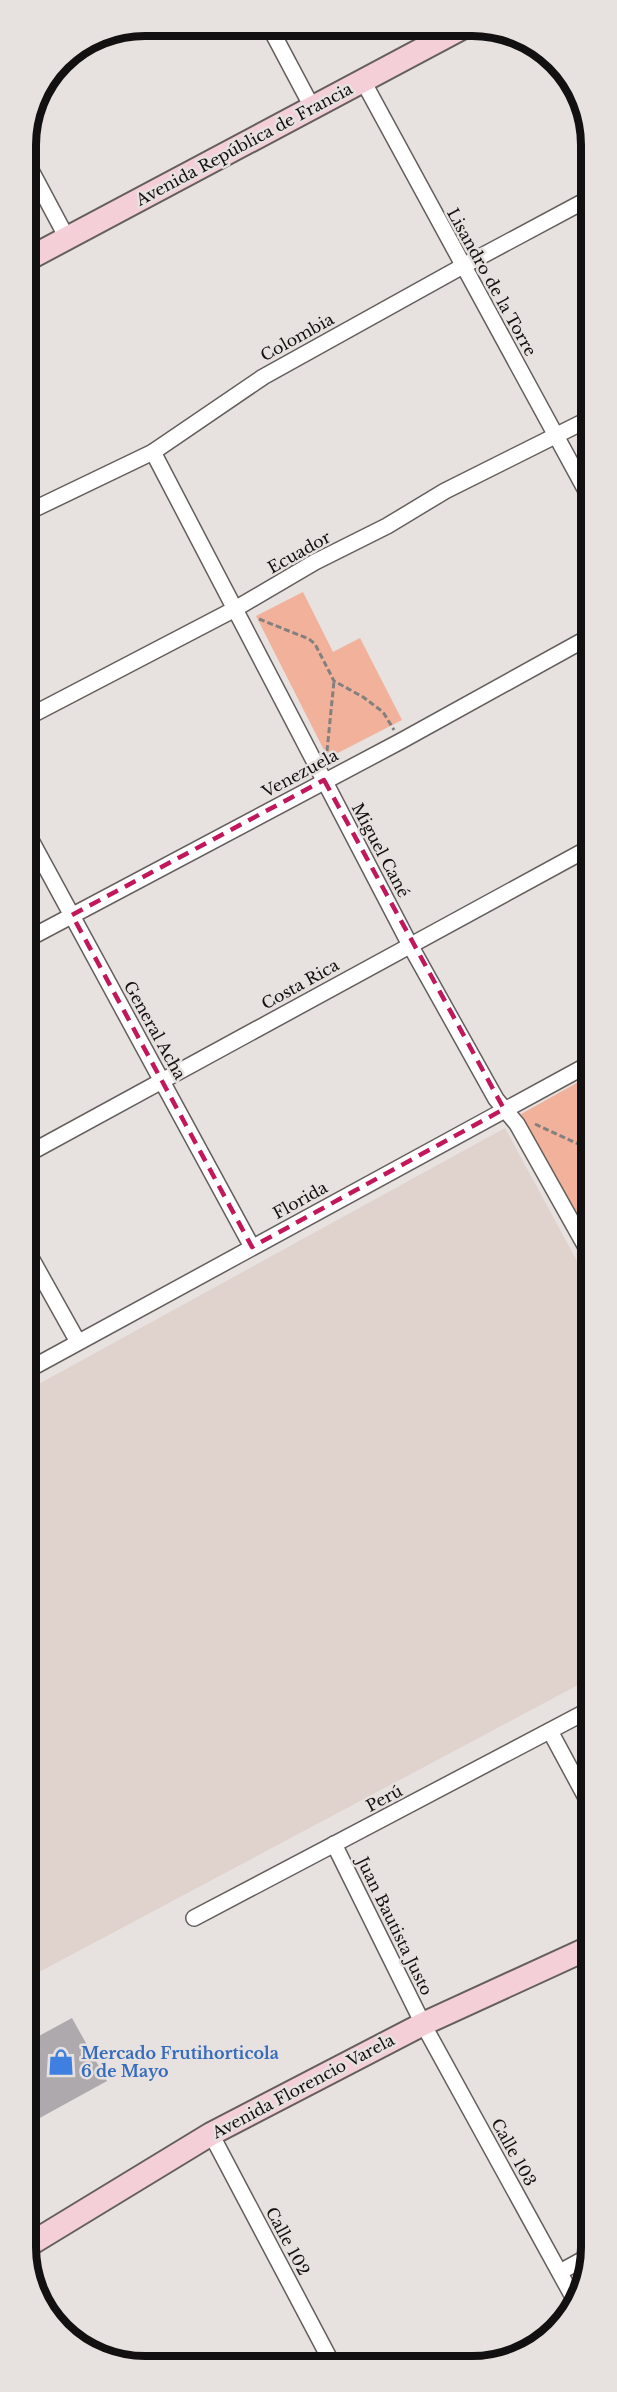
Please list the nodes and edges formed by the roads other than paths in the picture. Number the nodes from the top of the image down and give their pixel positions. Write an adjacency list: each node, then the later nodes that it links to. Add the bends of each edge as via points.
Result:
1 (274, 36): 4 (street)
2 (447, 36): 3 (main road, Avenida República de Francia)
3 (363, 81): 4 (main road, Avenida República de Francia); 9 (street, Lisandro de la Torre)
4 (312, 107): 7 (main road, Avenida República de Francia)
5 (36, 180): 7 (street)
6 (581, 203): 9 (street, Colombia)
7 (67, 238): 8 (main road, Avenida República de Francia)
8 (36, 255)
9 (463, 266): 11 (street, Lisandro de la Torre); 12 (street, Colombia, via 262,377)
10 (581, 423): 11 (street, Ecuador)
11 (556, 437): 13 (street, Lisandro de la Torre); 15 (street, Ecuador, via 445,491)
12 (153, 452): 14 (street, Colombia); 15 (street, Miguel Cané)
13 (581, 482)
14 (36, 508)
15 (235, 609): 17 (street, Ecuador); 18 (street, Miguel Cané)
16 (581, 642): 18 (street, Venezuela)
17 (36, 713)
18 (324, 780): 21 (street, Venezuela); 23 (street, Miguel Cané)
19 (36, 849): 21 (street, General Acha)
20 (581, 852): 23 (street, Costa Rica)
21 (72, 915): 22 (street, Venezuela); 25 (street, General Acha)
22 (36, 935)
23 (410, 945): 25 (street, Costa Rica); 26 (street, Miguel Cané)
24 (581, 1068): 26 (street, Florida)
25 (162, 1080): 27 (street, Costa Rica); 29 (street, General Acha)
26 (504, 1109): 28 (street, Miguel Cané, via 517,1124); 29 (street, Florida)
27 (36, 1149)
28 (581, 1238)
29 (252, 1247): 31 (street, Florida)
30 (36, 1267): 31 (street)
31 (78, 1342): 32 (street, Florida)
32 (36, 1365)
33 (581, 1714): 34 (street, Perú)
34 (550, 1731): 35 (street); 36 (street, Perú)
35 (581, 1788)
36 (334, 1844): 37 (street, Perú); 39 (street, Juan Bautista Justo)
37 (194, 1918)
38 (581, 1952): 39 (main road, Avenida Florencio Varela)
39 (423, 2024): 40 (main road, Avenida Florencio Varela); 43 (street, Calle 103)
40 (211, 2134): 41 (main road, Avenida Florencio Varela); 45 (street, Calle 102)
41 (36, 2241)
42 (580, 2261): 43 (street)
43 (560, 2272): 44 (street, Calle 103)
44 (571, 2293)
45 (328, 2356)

